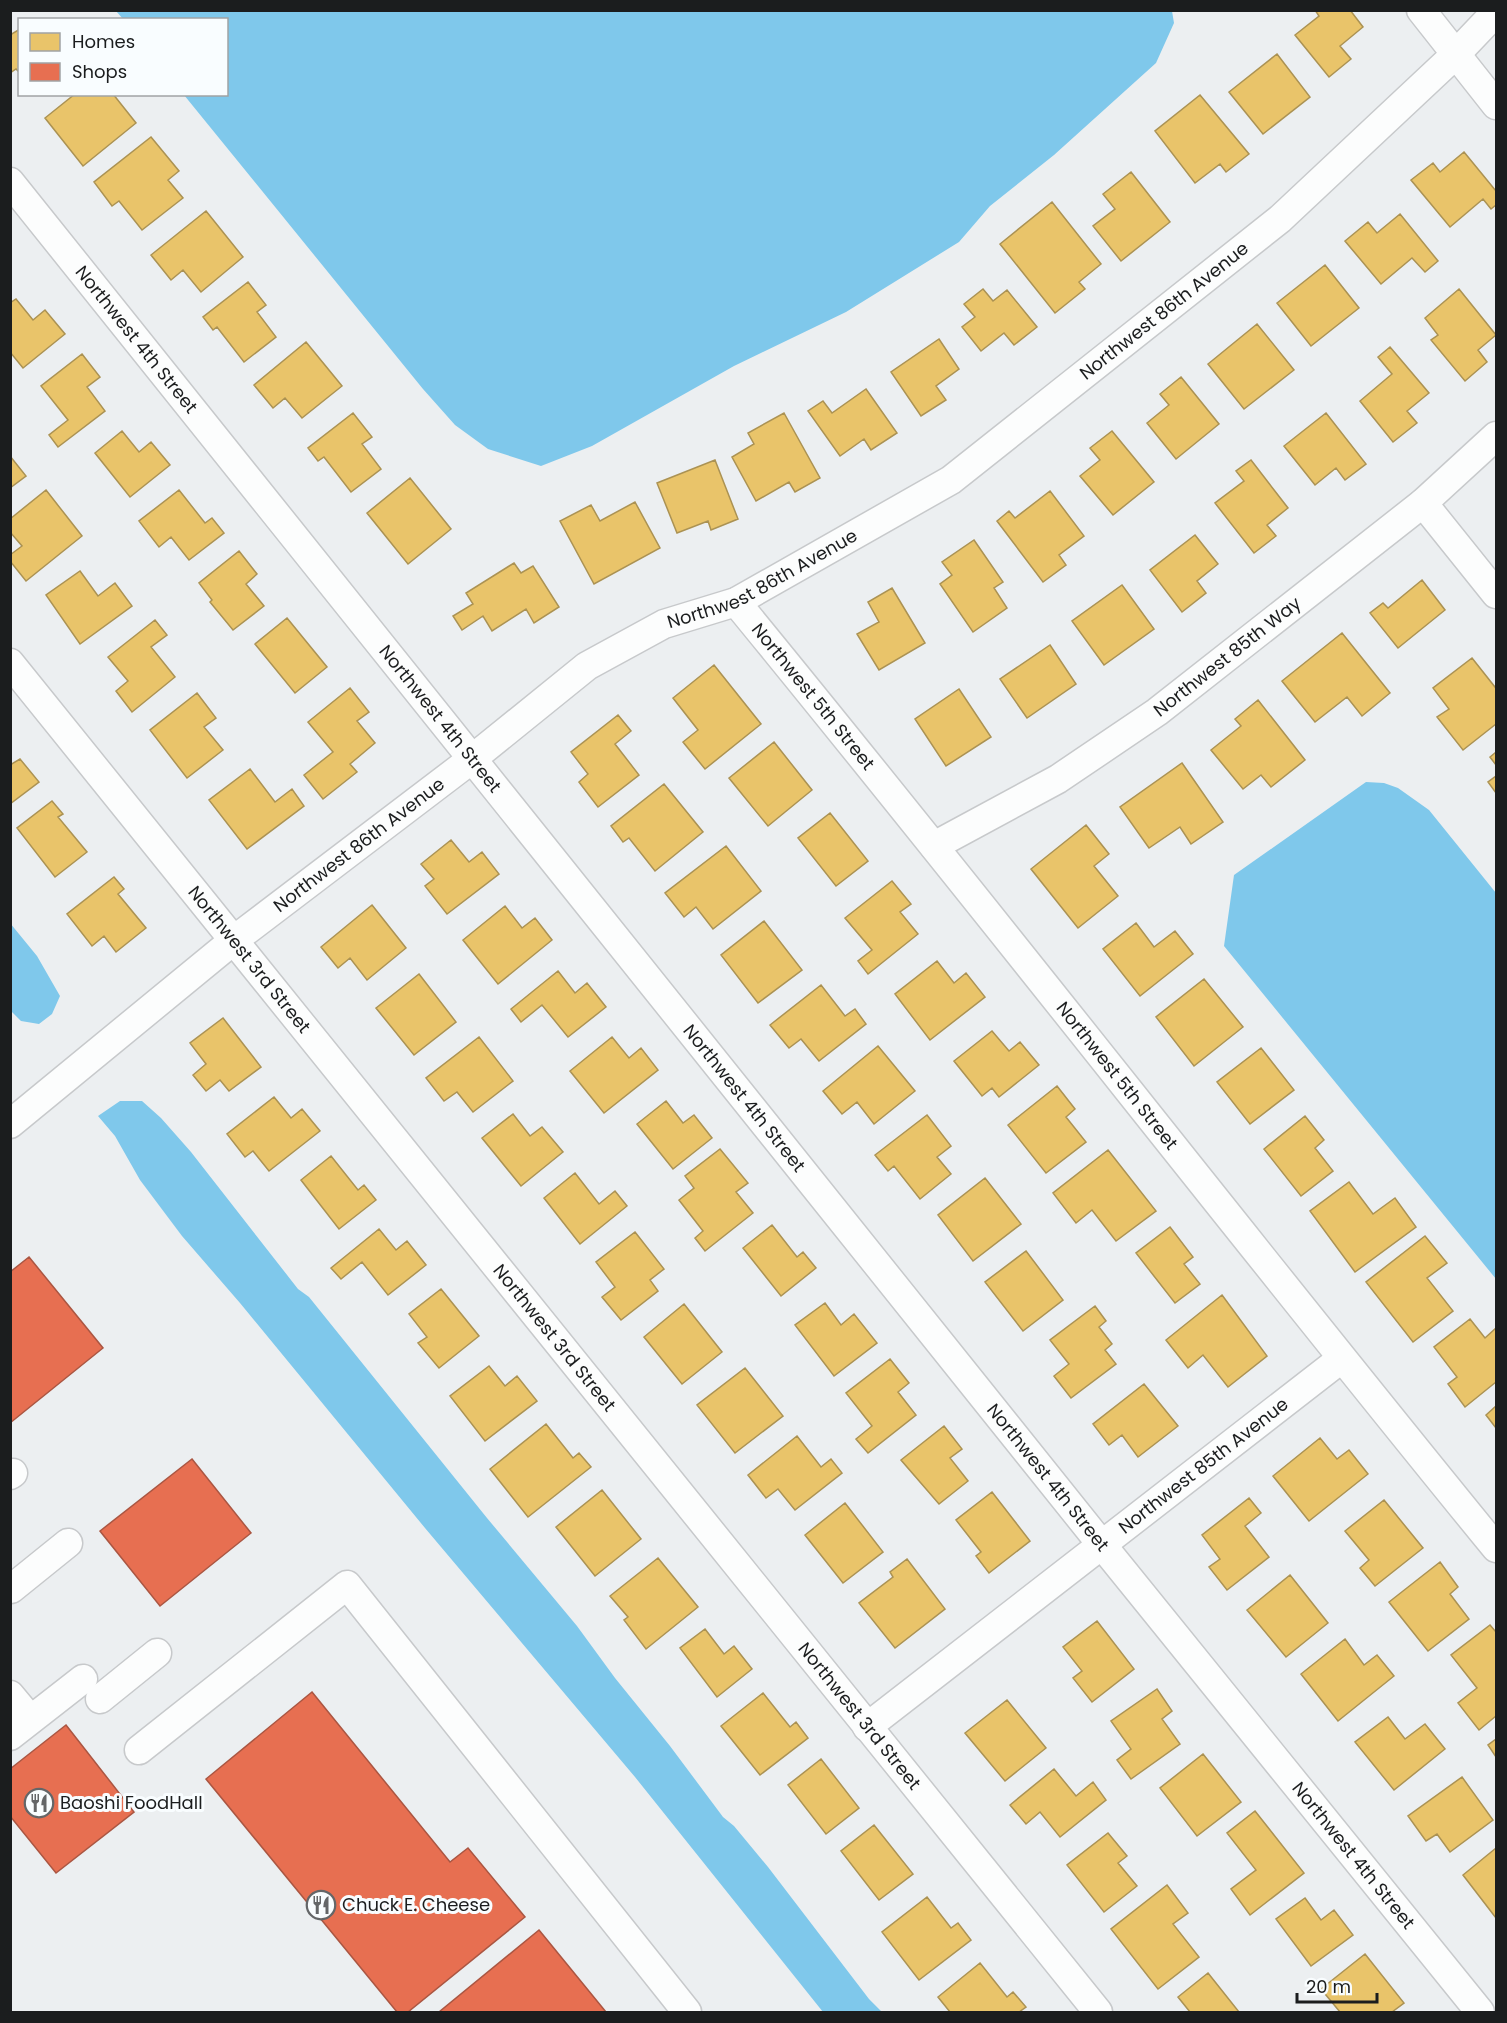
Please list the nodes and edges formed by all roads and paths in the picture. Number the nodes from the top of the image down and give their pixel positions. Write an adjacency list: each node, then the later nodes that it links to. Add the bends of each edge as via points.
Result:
1 (1421, 10): 3 (street)
2 (1497, 12): 3 (street, Northwest 86th Avenue)
3 (1456, 54): 4 (street); 9 (street, Northwest 86th Avenue, via 1280,219 951,480)
4 (1497, 105)
5 (10, 182): 11 (street, Northwest 4th Street)
6 (1497, 436): 7 (street, Northwest 85th Way)
7 (1423, 503): 8 (street); 12 (street, Northwest 85th Way, via 1157,712 1058,779)
8 (1497, 594)
9 (736, 602): 11 (street, Northwest 86th Avenue, via 664,624 587,666); 12 (street, Northwest 5th Street)
10 (10, 663): 13 (street, Northwest 3rd Street)
11 (472, 759): 13 (street, Northwest 86th Avenue); 17 (street, Northwest 4th Street)
12 (934, 846): 15 (street, Northwest 5th Street)
13 (234, 940): 14 (street, Northwest 86th Avenue); 22 (street, Northwest 3rd Street)
14 (10, 1124)
15 (1341, 1359): 17 (street, Northwest 85th Avenue); 18 (street, Northwest 5th Street)
16 (68, 1543): 19 (street)
17 (1102, 1545): 22 (street, Northwest 85th Avenue); 27 (street, Northwest 4th Street)
18 (1497, 1548)
19 (11, 1589)
20 (157, 1653): 23 (street)
21 (10, 1695): 23 (street)
22 (867, 1727): 26 (street, Northwest 3rd Street)
23 (20, 1728)
24 (139, 1750): 25 (street, via 346,1585)
25 (687, 2013)
26 (1098, 2013)
27 (1480, 2013)

